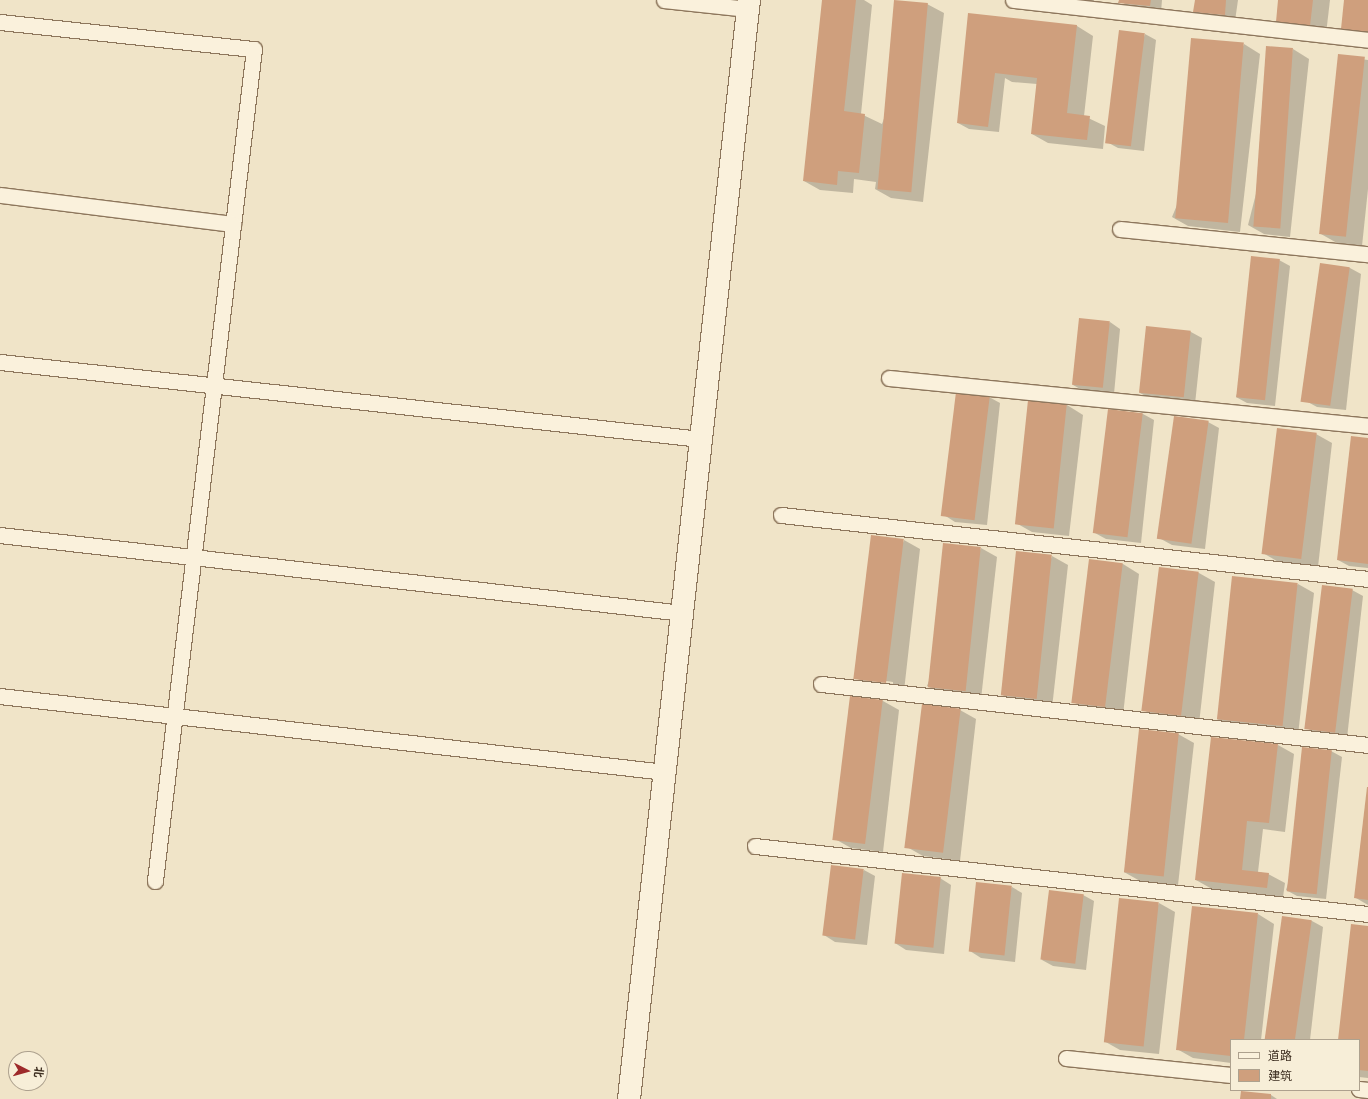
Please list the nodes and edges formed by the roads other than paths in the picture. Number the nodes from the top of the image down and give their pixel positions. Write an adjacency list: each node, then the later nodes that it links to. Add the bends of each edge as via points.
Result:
1 (664, 0): 3 (lane)
2 (1013, 0): 5 (lane)
3 (748, 5): 14 (street)
4 (0, 22): 7 (lane, via 254,49)
5 (1368, 40)
6 (0, 194): 7 (lane)
7 (233, 224): 12 (lane)
8 (1120, 229): 9 (lane)
9 (1368, 254)
10 (0, 362): 12 (lane)
11 (890, 378): 13 (lane)
12 (213, 385): 14 (lane); 17 (lane)
13 (1368, 426)
14 (701, 439): 19 (street)
15 (781, 515): 18 (lane)
16 (0, 535): 17 (lane)
17 (193, 557): 19 (lane); 22 (lane)
18 (1368, 579)
19 (682, 612): 24 (street)
20 (821, 684): 23 (lane)
21 (0, 696): 22 (lane)
22 (174, 716): 24 (lane); 26 (lane)
23 (1368, 745)
24 (665, 772): 30 (street)
25 (755, 846): 27 (lane)
26 (155, 882)
27 (1368, 914)
28 (1066, 1058): 29 (lane)
29 (1230, 1075)
30 (629, 1099)

